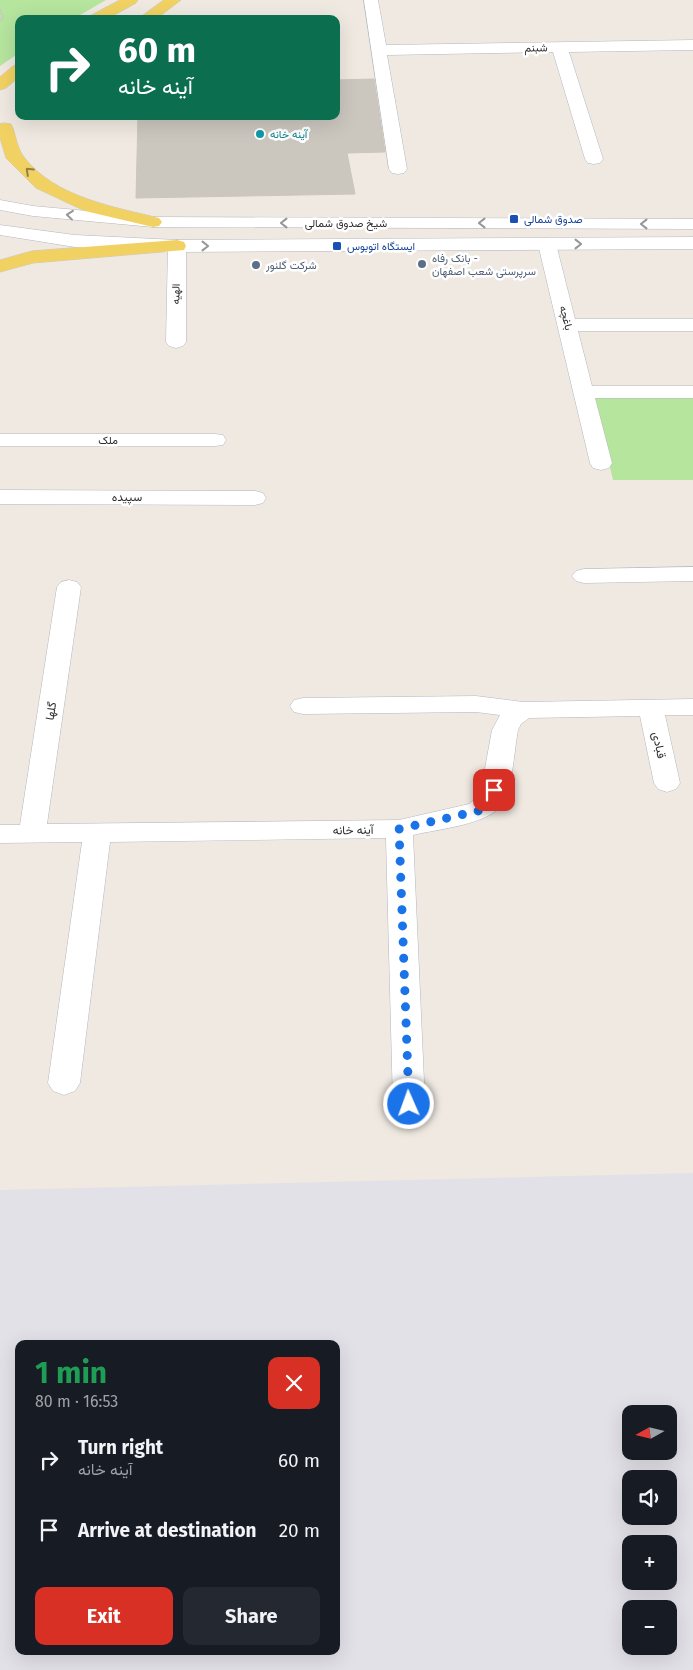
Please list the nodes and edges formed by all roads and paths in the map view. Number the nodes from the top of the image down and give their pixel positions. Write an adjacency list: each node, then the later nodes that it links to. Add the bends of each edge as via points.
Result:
1 (130, 0): 5 (main road)
2 (174, 0): 6 (main road)
3 (371, 0): 10 (street)
4 (0, 9): 7 (path, via 3,18)
5 (102, 15)
6 (151, 15)
7 (0, 21)
8 (693, 45): 9 (street, شبنم)
9 (560, 48): 10 (street, شبنم); 15 (street)
10 (379, 50): 16 (street)
11 (15, 72): 12 (main road)
12 (0, 85)
13 (15, 120): 14 (main road)
14 (3, 132): 18 (main road, one-way to 14, via 91,207 42,184 15,158)
15 (594, 159)
16 (398, 169)
17 (0, 205): 18 (street, شیخ صدوق شمالی, one-way to 17)
18 (153, 222): 19 (street, شیخ صدوق شمالی, one-way to 18)
19 (693, 224)
20 (0, 230): 23 (street, شیخ صدوق شمالی, via 75,241)
21 (693, 243): 22 (street, شیخ صدوق شمالی, one-way to 21)
22 (547, 244): 23 (street, شیخ صدوق شمالی, one-way to 22); 25 (street, باغچه)
23 (177, 246): 24 (main road, via 32,258); 27 (street, الهیه)
24 (0, 266)
25 (567, 325): 26 (street); 28 (street, باغچه)
26 (693, 325)
27 (176, 342)
28 (584, 392): 29 (street); 32 (street, باغچه)
29 (693, 392)
30 (0, 440): 31 (street, ملک)
31 (215, 440)
32 (601, 463)
33 (0, 497): 34 (street, سپیده)
34 (254, 498)
35 (693, 574): 36 (street)
36 (584, 576)
37 (69, 587): 46 (street, گلها)
38 (303, 706): 41 (street, via 476,704)
39 (693, 707): 40 (street)
40 (651, 708): 41 (street); 42 (street, قبادی)
41 (523, 710): 43 (street, آینه خانه, via 510,720 505,730 490,801 478,811)
42 (667, 783)
43 (399, 829): 44 (street, آینه خانه); 48 (street)
44 (97, 833): 46 (street, آینه خانه); 47 (street)
45 (0, 834): 46 (street, آینه خانه)
46 (32, 834)
47 (64, 1083)
48 (409, 1104)

